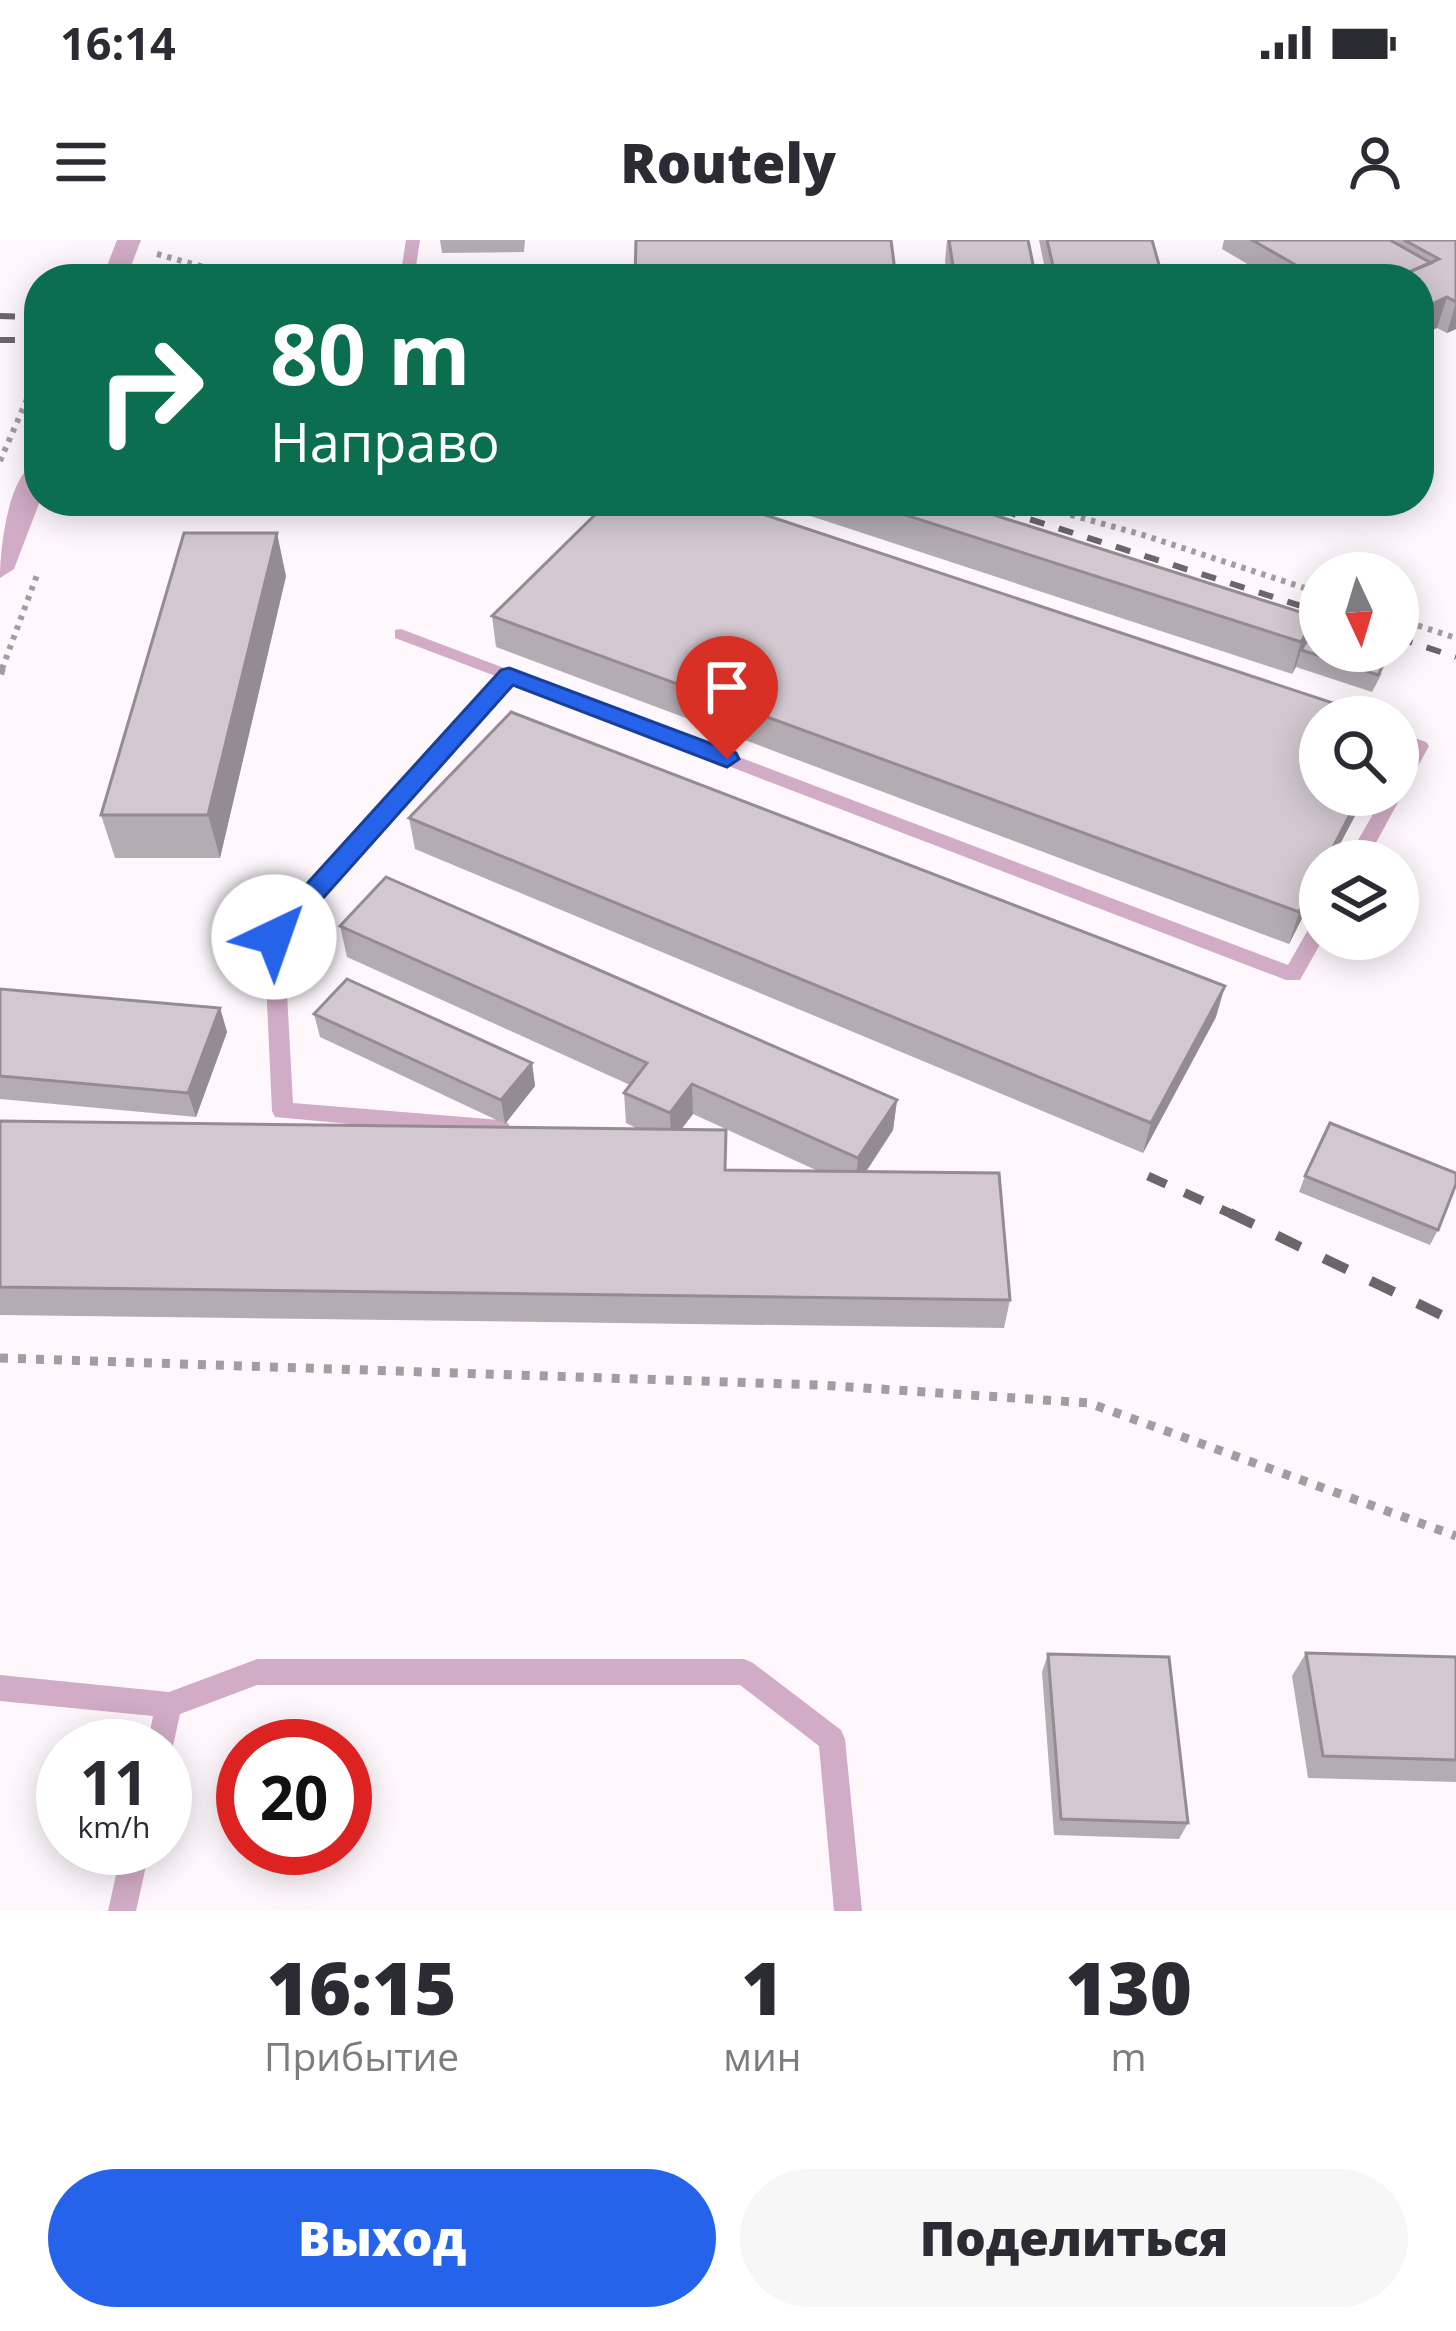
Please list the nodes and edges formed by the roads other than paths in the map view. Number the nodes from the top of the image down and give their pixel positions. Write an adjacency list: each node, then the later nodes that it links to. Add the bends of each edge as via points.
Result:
1 (24, 508): 2 (street)
2 (0, 569)
3 (401, 634): 4 (lane)
4 (509, 676): 5 (lane, via 1293,975); 6 (lane, via 274,937 283,1111)
5 (1301, 960)
6 (529, 1131)
7 (0, 1688): 8 (lane)
8 (169, 1705): 9 (lane); 12 (lane, via 257,1672 744,1672 832,1739)
9 (166, 1719)
10 (130, 1875): 11 (lane)
11 (122, 1911)
12 (848, 1911)

